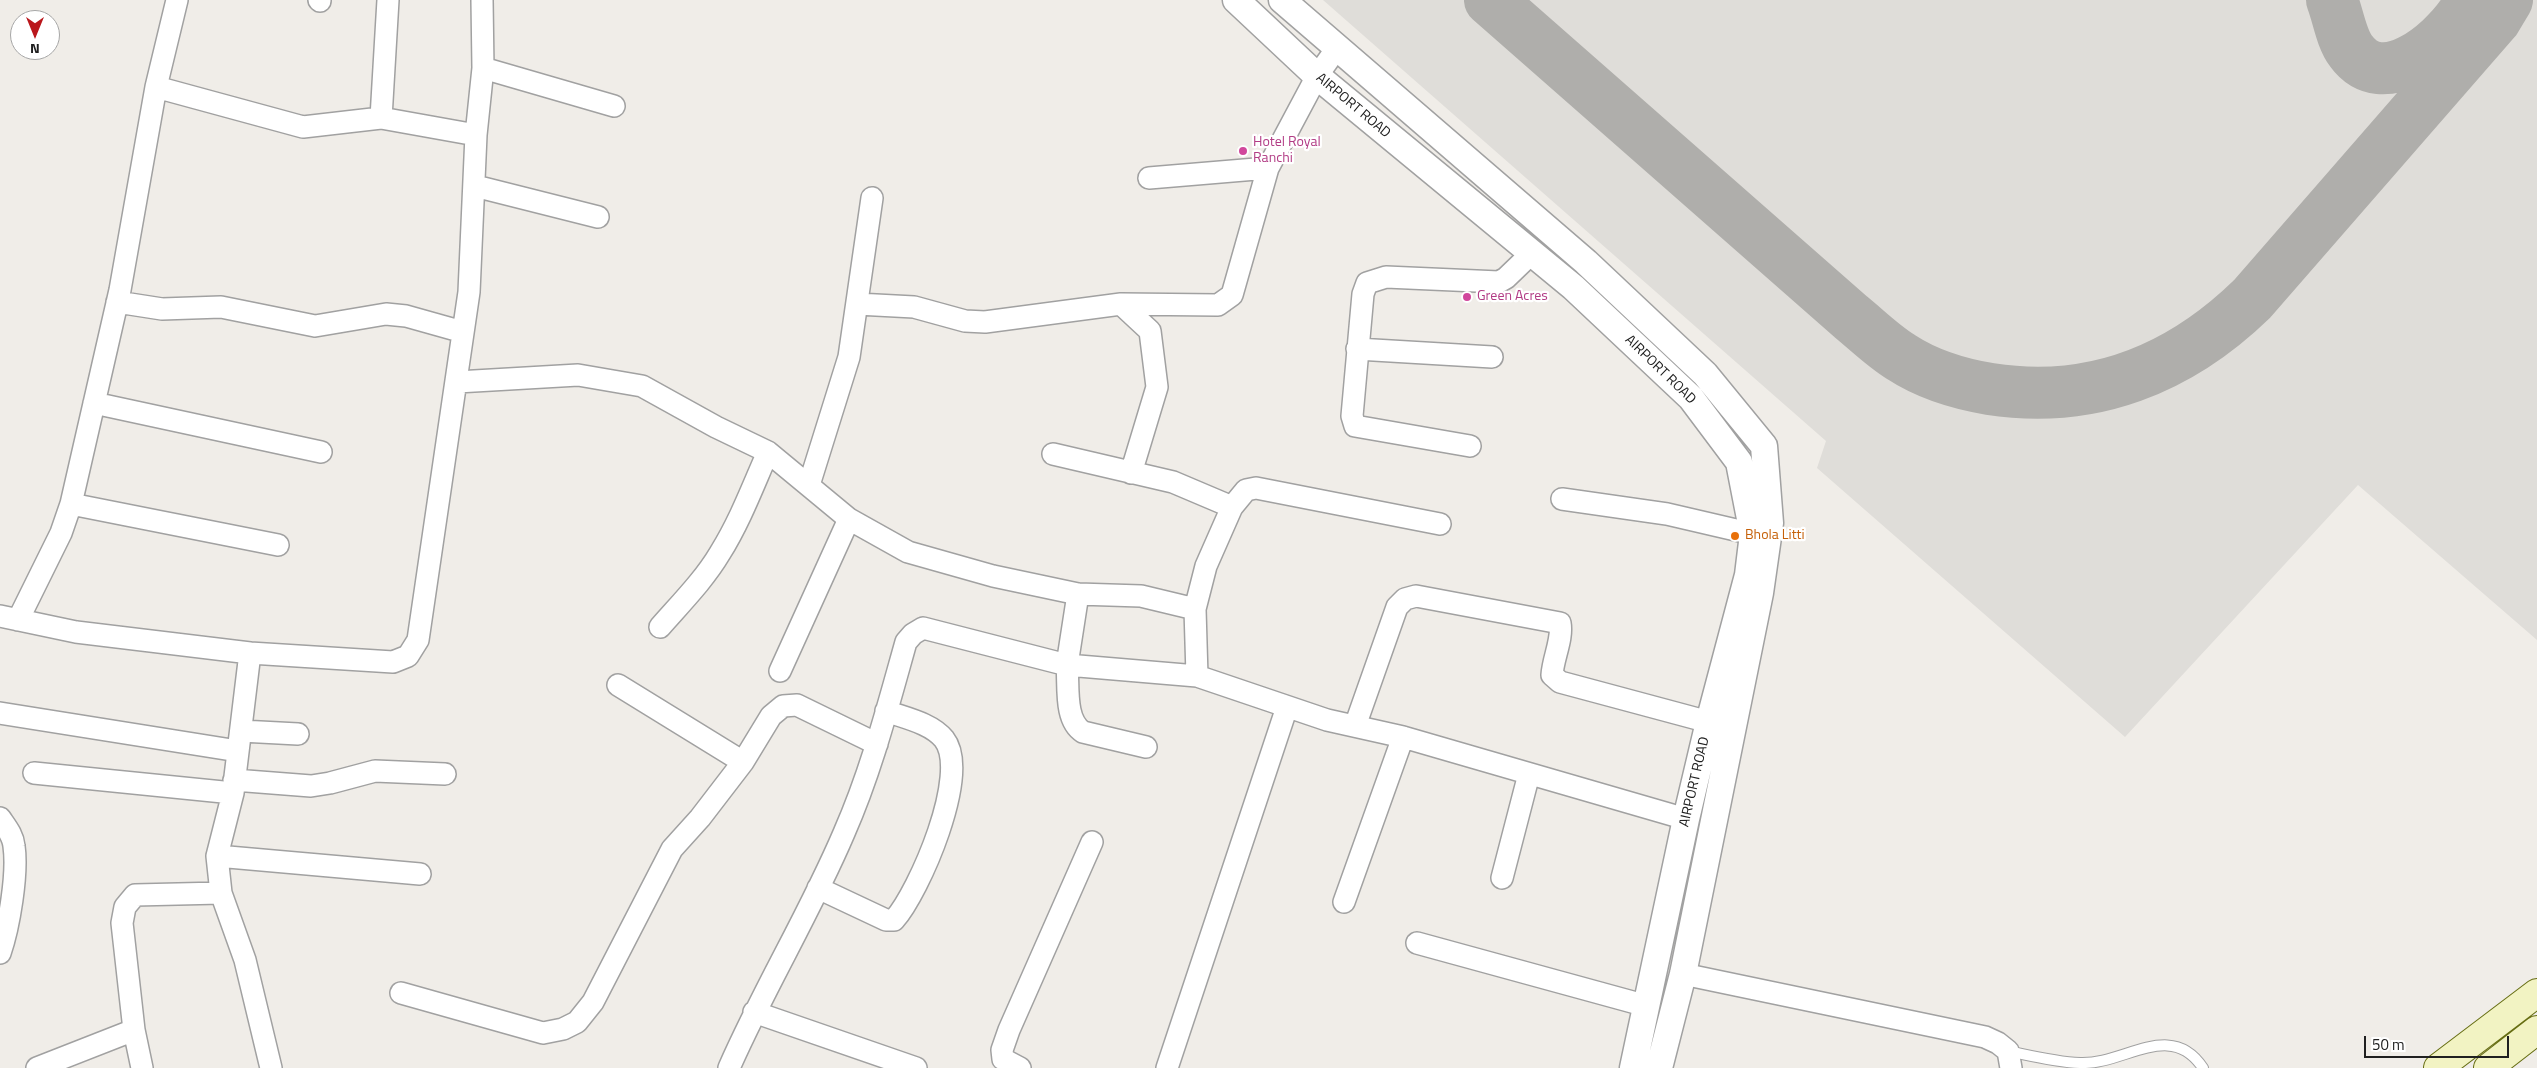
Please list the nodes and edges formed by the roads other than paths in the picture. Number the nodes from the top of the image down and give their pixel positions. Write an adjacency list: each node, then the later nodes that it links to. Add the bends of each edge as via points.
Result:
1 (177, 0): 9 (street)
2 (388, 0): 11 (street)
3 (482, 0): 7 (street)
4 (1236, 0): 8 (street, AIRPORT ROAD)
5 (1282, 0): 6 (street, AIRPORT ROAD)
6 (1337, 48): 8 (street); 75 (street, AIRPORT ROAD, via 1586,262 1705,374 1764,446 1770,523 1760,593)
7 (483, 68): 10 (street); 12 (street)
8 (1317, 76): 13 (street); 18 (street, AIRPORT ROAD)
9 (156, 88): 11 (street, via 303,127); 19 (street)
10 (614, 106)
11 (381, 118): 12 (street)
12 (476, 135): 15 (street)
13 (1268, 168): 14 (street); 21 (street, via 1232,295 1218,305)
14 (1149, 178)
15 (475, 186): 17 (street); 22 (street)
16 (872, 198): 20 (street)
17 (598, 217)
18 (1533, 252): 23 (street, via 1498,282 1386,277 1367,283 1362,294); 38 (street, AIRPORT ROAD, via 1690,398 1739,462)
19 (117, 302): 22 (street, via 162,309 221,307 315,326 386,314 399,315); 26 (street)
20 (857, 304): 21 (street, via 914,307 966,321 985,322); 32 (street, via 844,375)
21 (1121, 304): 31 (street, via 1150,331 1157,387)
22 (463, 332): 25 (street)
23 (1358, 349): 24 (street); 27 (street, via 1352,416 1355,426)
24 (1492, 357)
25 (457, 382): 29 (street, via 578,375 642,386); 44 (street, via 418,640 408,656 393,662)
26 (94, 403): 28 (street); 34 (street)
27 (1470, 446)
28 (321, 452)
29 (768, 452): 32 (street); 43 (street, via 720,554)
30 (1053, 454): 31 (street)
31 (1131, 474): 35 (street, via 1173,482)
32 (809, 485): 36 (street)
33 (1562, 500): 38 (street, via 1667,514)
34 (71, 504): 39 (street); 42 (street, via 61,532)
35 (1232, 506): 37 (street, via 1246,490 1256,488); 41 (street, via 1206,566)
36 (849, 519): 40 (street, via 908,552 993,576); 46 (street)
37 (1440, 524)
38 (1753, 534): 52 (street, AIRPORT ROAD, via 1748,575)
39 (278, 545)
40 (1078, 594): 41 (street, via 1141,596); 45 (street)
41 (1195, 609): 47 (street)
42 (9, 618): 44 (street, via 76,632)
43 (660, 627)
44 (250, 653): 56 (street)
45 (1067, 665): 47 (street); 50 (street, via 923,628 906,642); 58 (street, via 1075,727 1083,732)
46 (780, 671)
47 (1197, 676): 49 (street)
48 (618, 685): 59 (street)
49 (1287, 707): 53 (street); 89 (street)
50 (886, 711): 57 (street); 70 (street, via 927,726 947,744 950,778 942,826 928,861 894,920 886,920)
51 (0, 713): 56 (street)
52 (1709, 722): 53 (street, via 1560,682 1552,675 1560,623 1416,596 1405,599 1397,607); 65 (street, AIRPORT ROAD)
53 (1354, 726): 55 (street)
54 (298, 734): 56 (street)
55 (1403, 737): 62 (street); 72 (street)
56 (240, 741): 63 (street)
57 (877, 744): 59 (street, via 796,705 783,706 771,716); 70 (street, via 844,833)
58 (1146, 746)
59 (743, 762): 76 (street, via 672,849 593,1002 577,1022 543,1033)
60 (34, 773): 63 (street)
61 (445, 774): 63 (street, via 375,771 311,786)
62 (1529, 774): 65 (street); 69 (street)
63 (234, 786): 67 (street)
64 (0, 818): 74 (street, via 9,830 14,846 12,887)
65 (1686, 819): 78 (street, AIRPORT ROAD)
66 (1092, 842): 88 (street, via 1002,1050 1003,1059)
67 (217, 856): 68 (street); 71 (street)
68 (420, 874)
69 (1502, 878)
70 (818, 888): 79 (street)
71 (221, 892): 80 (street, via 135,895 125,907 122,923); 85 (street, via 245,960)
72 (1344, 902)
73 (1417, 943): 78 (street)
74 (0, 953)
75 (1683, 974): 82 (street, via 1985,1037 1998,1043); 91 (street, AIRPORT ROAD)
76 (401, 993)
77 (2537, 993): 93 (main road)
78 (1647, 1006): 90 (street, AIRPORT ROAD)
79 (754, 1012): 86 (street); 87 (street)
80 (134, 1030): 83 (street); 84 (street)
81 (2537, 1030): 94 (main road)
82 (2010, 1060): 92 (lane, via 2098,1062 2144,1048 2172,1045 2186,1050)
83 (37, 1068)
84 (142, 1068)
85 (271, 1068)
86 (730, 1068)
87 (916, 1068)
88 (1020, 1068)
89 (1167, 1068)
90 (1632, 1068)
91 (1659, 1068)
92 (2203, 1068)
93 (2438, 1068)
94 (2488, 1068)

